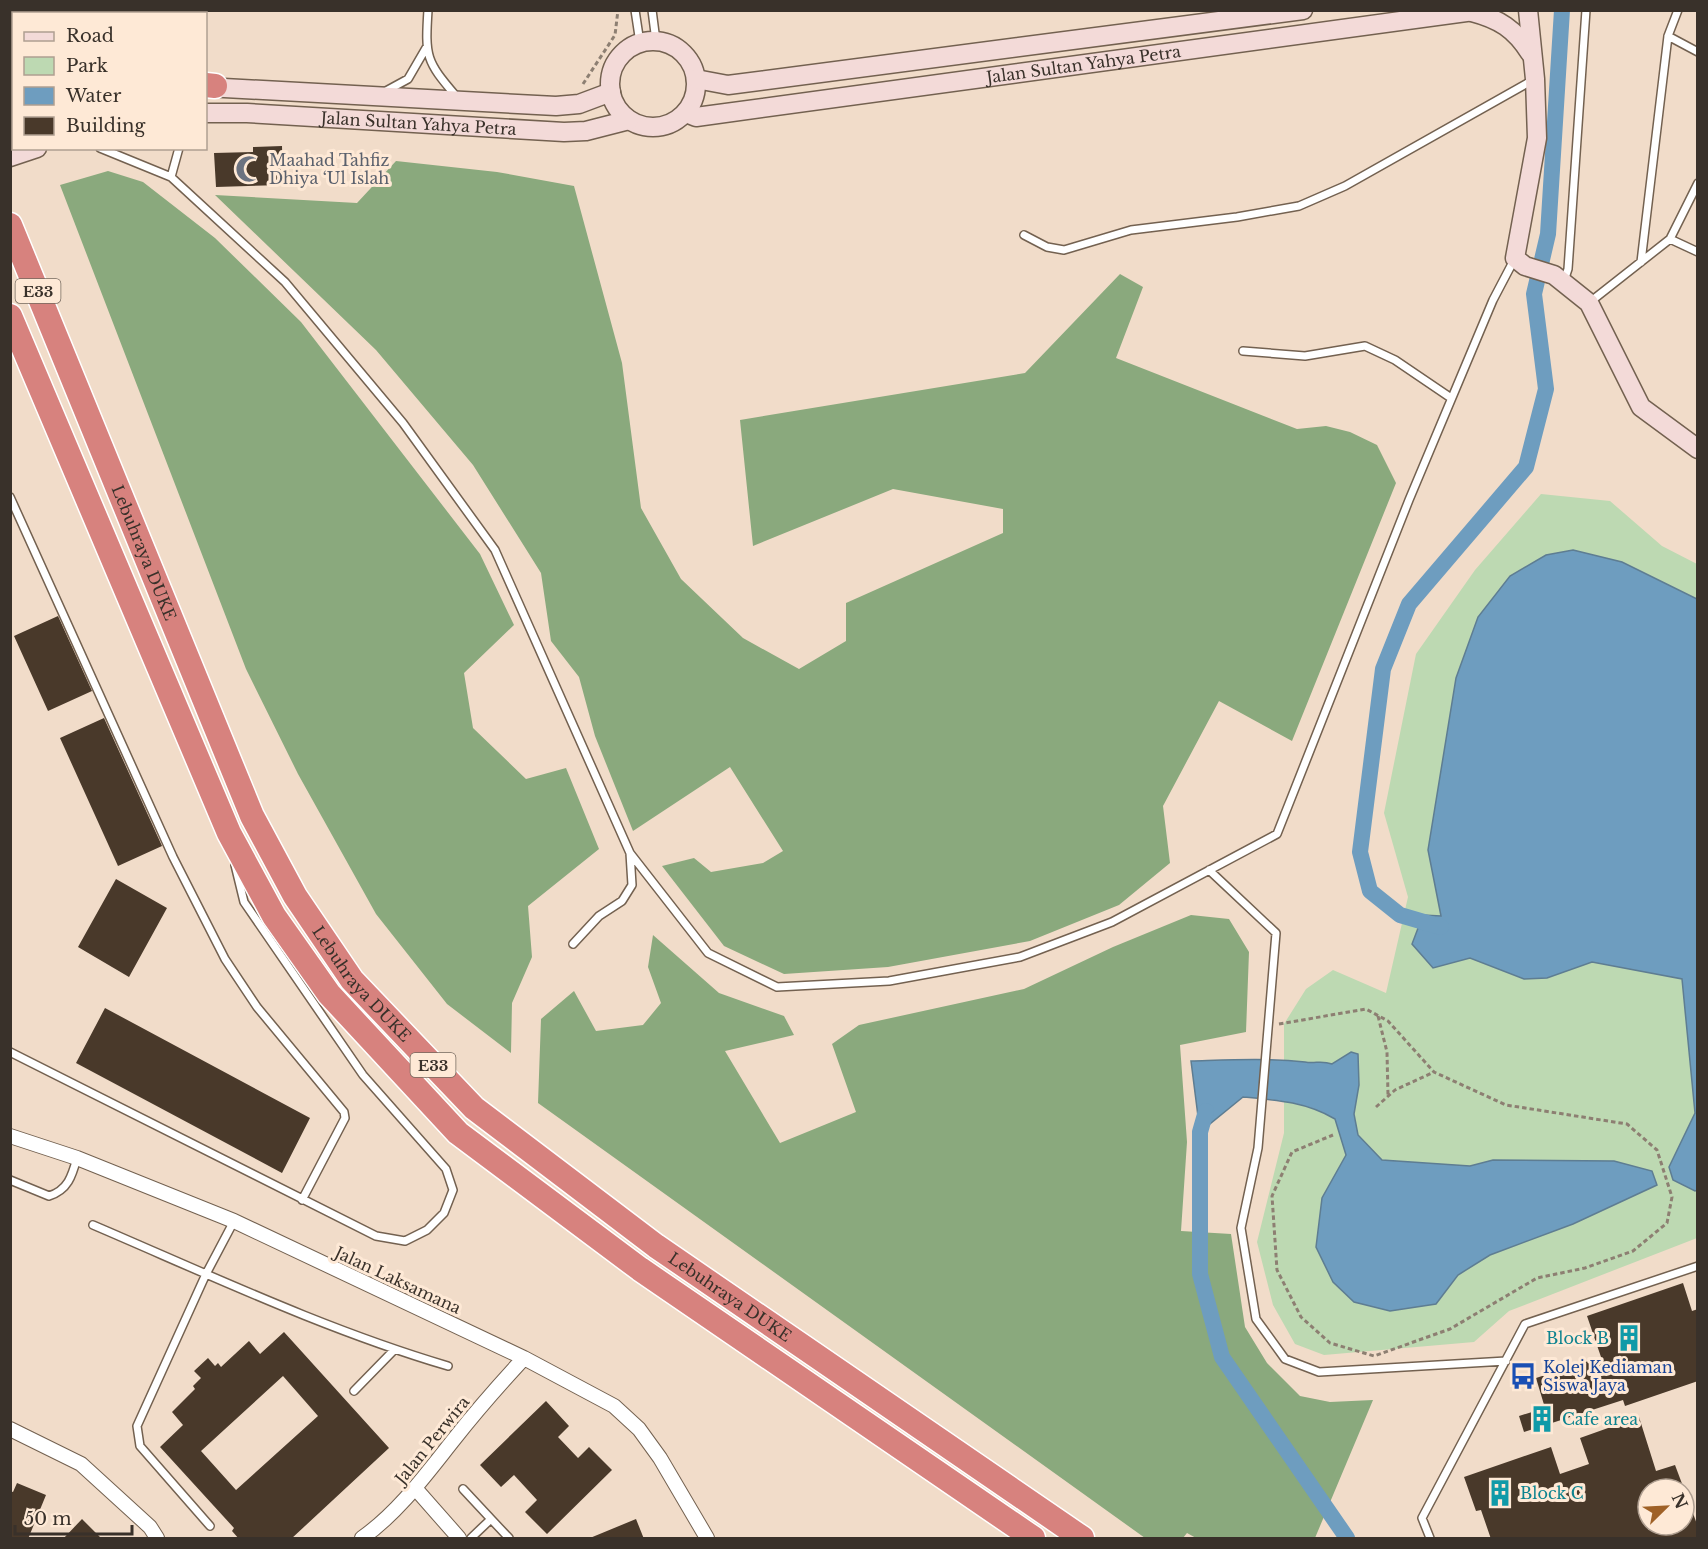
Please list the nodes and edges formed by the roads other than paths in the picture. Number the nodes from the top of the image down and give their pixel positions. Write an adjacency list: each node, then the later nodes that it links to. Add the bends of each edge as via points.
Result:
1 (428, 10): 11 (lane)
2 (635, 10): 10 (lane)
3 (652, 10): 10 (lane)
4 (1303, 10): 14 (main road, Jalan Sultan Yahya Petra, via 728,84)
5 (1586, 10): 35 (lane, via 1568,269)
6 (1678, 10): 9 (lane)
7 (1476, 11): 13 (main road, via 1496,18 1518,34); 20 (main road, Jalan Sultan Yahya Petra, via 696,117)
8 (1526, 12): 13 (main road)
9 (1668, 36): 12 (lane); 34 (lane)
10 (648, 42): 14 (main road, via 670,45 682,53); 17 (main road, via 620,57 613,68)
11 (426, 48): 18 (lane, via 408,79); 19 (lane, via 441,79)
12 (1698, 52)
13 (1533, 57): 15 (main road)
14 (696, 79): 20 (main road, via 693,102)
15 (1535, 79): 30 (lane, via 1345,186 1299,206 1237,218 1131,230 1064,250 1047,247); 33 (main road, via 1537,138)
16 (209, 86): 18 (main road, Jalan Sultan Yahya Petra)
17 (611, 92): 19 (main road, Jalan Sultan Yahya Petra, via 579,104 556,106); 22 (main road)
18 (379, 96): 19 (main road, Jalan Sultan Yahya Petra)
19 (460, 101)
20 (686, 112): 22 (main road, Jalan Sultan Yahya Petra, via 666,126 640,126)
21 (207, 113): 22 (main road, Jalan Sultan Yahya Petra, via 247,112 564,132 586,131)
22 (629, 120)
23 (31, 150): 26 (main road)
24 (105, 150): 27 (lane)
25 (178, 150): 27 (lane)
26 (10, 157)
27 (171, 177): 43 (lane, via 285,282 403,423 495,550)
28 (1698, 183): 31 (lane)
29 (10, 225): 72 (highway, Lebuhraya DUKE / E33, via 252,816 296,896 352,981 474,1108 656,1246)
30 (1024, 235)
31 (1670, 239): 32 (lane); 34 (lane)
32 (1698, 252)
33 (1520, 262): 35 (main road); 39 (lane, via 1493,300)
34 (1641, 262): 36 (lane)
35 (1559, 279): 36 (main road)
36 (1589, 303): 40 (main road, via 1641,407)
37 (10, 316): 42 (highway, Lebuhraya DUKE / E33)
38 (1243, 351): 39 (lane, via 1305,356 1365,346 1395,360)
39 (1451, 398): 44 (lane, via 1276,834)
40 (1698, 449)
41 (10, 497): 50 (lane, via 173,857 225,959 257,1007 344,1112 345,1118)
42 (229, 833): 50 (lane, via 244,902 363,1075 446,1169 453,1190 444,1213 427,1230 405,1241 376,1236); 71 (highway, Lebuhraya DUKE / E33, via 274,916 329,994 458,1133 640,1269)
43 (630, 853): 44 (lane, via 708,953 777,987 889,981 1020,957 1112,922); 45 (lane, via 632,885 622,901 599,916)
44 (1209, 870): 57 (lane, via 1276,933 1258,1148 1241,1228 1256,1319 1285,1359 1319,1372)
45 (573, 944)
46 (10, 1052): 50 (lane)
47 (10, 1136): 48 (street, Jalan Laksamana)
48 (77, 1158): 49 (lane, via 72,1176 61,1192 49,1196); 51 (street, Jalan Laksamana)
49 (10, 1180)
50 (302, 1200)
51 (234, 1221): 54 (lane); 56 (street, Jalan Laksamana)
52 (93, 1225): 54 (lane)
53 (1698, 1266): 57 (lane, via 1525,1324)
54 (206, 1274): 55 (lane); 64 (lane, via 137,1426 137,1435 140,1446)
55 (394, 1350): 58 (lane); 59 (lane)
56 (524, 1358): 61 (street, Jalan Perwira); 70 (street, Jalan Laksamana, via 614,1406 639,1429)
57 (1506, 1361): 73 (lane, via 1422,1518)
58 (448, 1366)
59 (354, 1391)
60 (10, 1429): 65 (street, via 81,1464 150,1527)
61 (415, 1488): 66 (street, Jalan Perwira); 67 (street)
62 (463, 1489): 63 (lane)
63 (490, 1519): 68 (lane); 69 (lane)
64 (210, 1526)
65 (157, 1539)
66 (362, 1539)
67 (459, 1539)
68 (471, 1539)
69 (508, 1539)
70 (706, 1539)
71 (1033, 1539)
72 (1082, 1539)
73 (1430, 1539)

